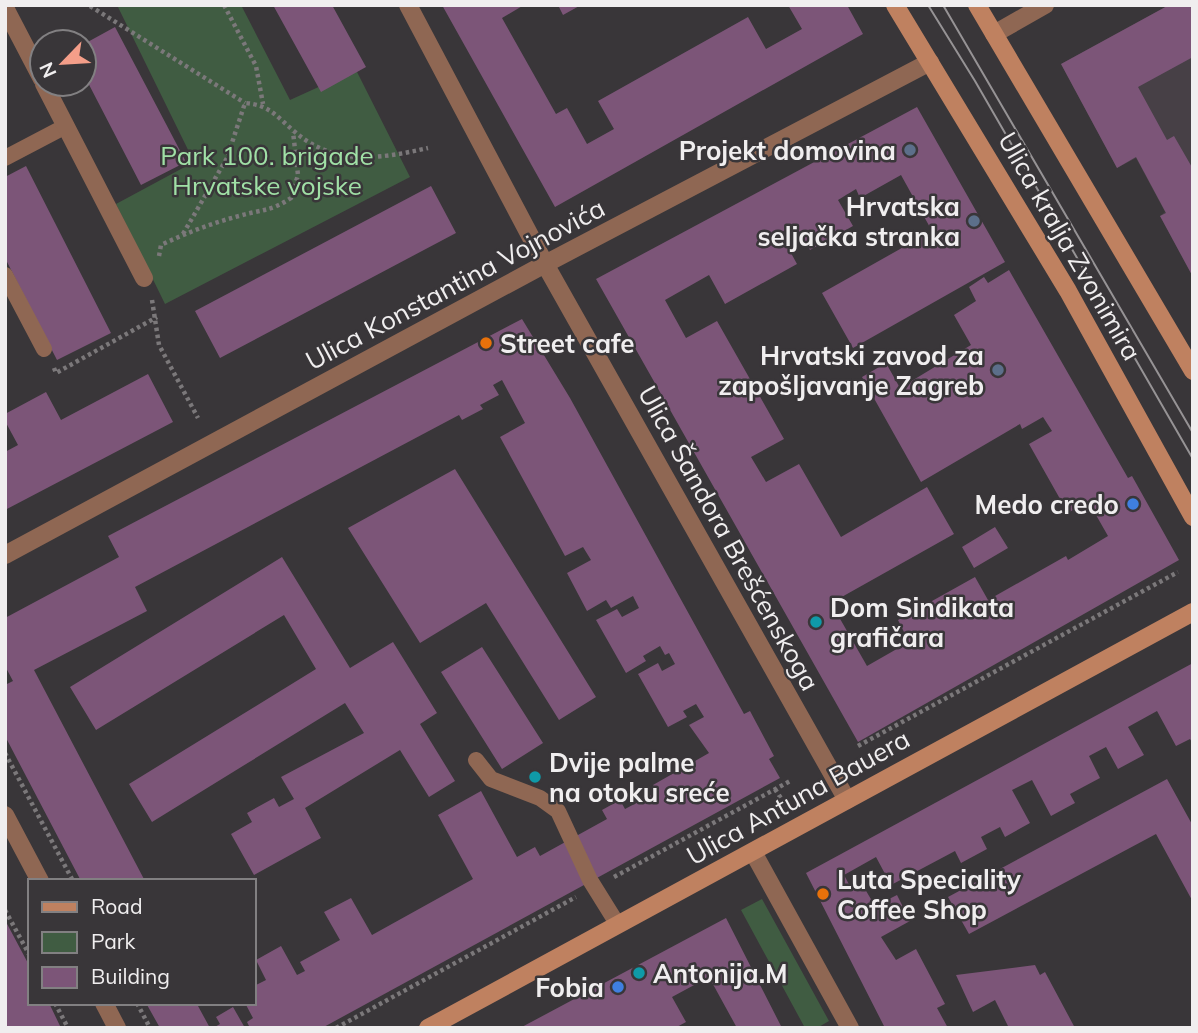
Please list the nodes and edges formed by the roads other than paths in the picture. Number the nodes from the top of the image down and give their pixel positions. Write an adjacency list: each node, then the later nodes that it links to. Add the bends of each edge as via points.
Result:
1 (408, 5): 12 (street, Ulica Šandora Brešćenskoga)
2 (895, 5): 8 (main road, Ulica kralja Zvonimira)
3 (977, 5): 6 (main road, Ulica kralja Zvonimira)
4 (1045, 5): 6 (street)
5 (6, 7): 7 (street)
6 (994, 34): 16 (main road, Ulica kralja Zvonimira)
7 (28, 51)
8 (930, 62): 12 (street, Ulica Konstantina Vojnovića); 17 (main road, Ulica kralja Zvonimira, via 1068,291)
9 (51, 98): 10 (street)
10 (66, 126): 11 (lane); 14 (street)
11 (5, 158)
12 (545, 264): 18 (street, Ulica Konstantina Vojnovića); 21 (street, Ulica Šandora Brešćenskoga)
13 (5, 275): 15 (lane)
14 (144, 278)
15 (44, 349)
16 (1193, 370)
17 (1193, 517)
18 (5, 555)
19 (1193, 612): 21 (main road, Ulica Antuna Bauera)
20 (476, 760): 25 (lane, via 491,779 540,798 558,811 594,887)
21 (847, 800): 23 (main road, Ulica Antuna Bauera)
22 (5, 815): 24 (street)
23 (753, 852): 25 (main road, Ulica Antuna Bauera); 29 (street)
24 (39, 879)
25 (618, 925): 28 (main road, Ulica Antuna Bauera)
26 (105, 1005): 27 (street)
27 (117, 1028)
28 (428, 1028)
29 (850, 1028)

